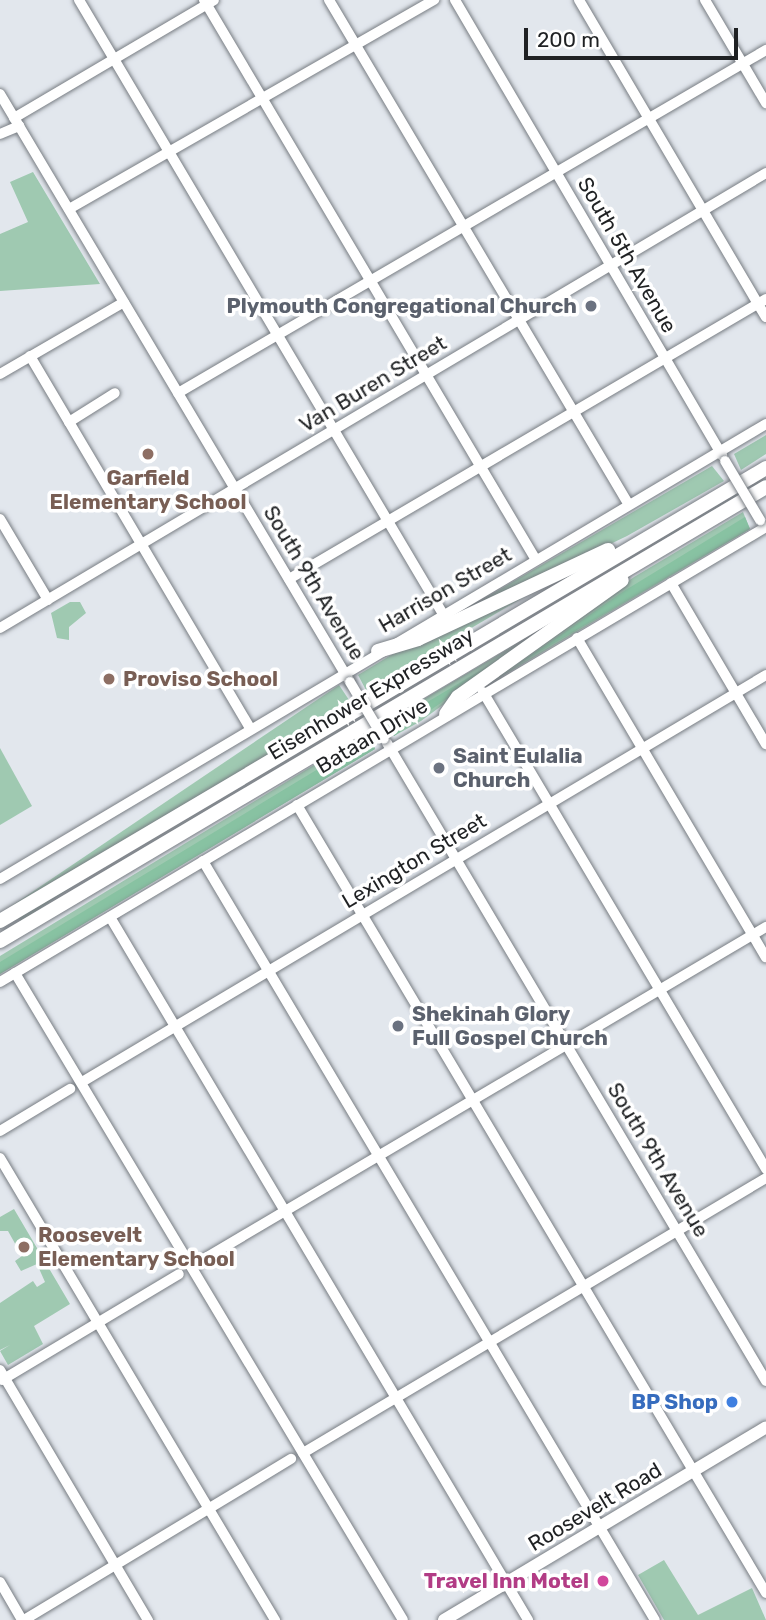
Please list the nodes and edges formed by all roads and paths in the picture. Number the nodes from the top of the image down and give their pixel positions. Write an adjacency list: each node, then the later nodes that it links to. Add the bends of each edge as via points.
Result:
1 (79, 0): 10 (street)
2 (329, 0): 8 (street)
3 (434, 0): 8 (street)
4 (454, 0): 19 (street, South 5th Avenue)
5 (579, 0): 15 (street)
6 (705, 0): 11 (street)
7 (208, 1): 10 (street); 13 (street)
8 (354, 42): 13 (street); 23 (street)
9 (766, 50): 11 (street)
10 (114, 59): 16 (street); 18 (street)
11 (742, 64): 14 (street); 15 (street)
12 (0, 94): 16 (street, South 9th Avenue)
13 (262, 97): 18 (street); 25 (street)
14 (766, 103)
15 (649, 118): 19 (street); 22 (street)
16 (17, 122): 17 (street); 21 (street, South 9th Avenue)
17 (0, 134)
18 (168, 150): 21 (street); 30 (street)
19 (556, 172): 23 (street); 24 (street, South 5th Avenue)
20 (766, 173): 22 (street, Van Buren Street)
21 (69, 209): 27 (street, South 9th Avenue)
22 (704, 210): 24 (street, Van Buren Street); 26 (street)
23 (464, 226): 25 (street); 29 (street)
24 (611, 265): 29 (street, Van Buren Street); 32 (street, South 5th Avenue)
25 (371, 281): 30 (street); 34 (street)
26 (762, 301): 28 (street); 32 (street)
27 (124, 302): 31 (street); 36 (street, South 9th Avenue)
28 (766, 317)
29 (519, 320): 34 (street, Van Buren Street); 37 (street)
30 (278, 335): 36 (street); 40 (street)
31 (30, 356): 33 (street); 38 (street)
32 (665, 358): 37 (street); 41 (street, South 5th Avenue)
33 (0, 374)
34 (426, 375): 40 (street, Van Buren Street); 42 (street)
35 (115, 393): 38 (street)
36 (178, 393): 45 (street, South 9th Avenue)
37 (574, 411): 42 (street); 46 (street)
38 (69, 422): 51 (street)
39 (766, 424): 41 (street, Harrison Street)
40 (334, 430): 45 (street, Van Buren Street); 48 (street)
41 (720, 452): 46 (street, Harrison Street); 49 (street, South 5th Avenue, bridge)
42 (481, 466): 48 (street); 52 (street)
43 (766, 468): 50 (highway, Eisenhower Expressway)
44 (766, 487): 53 (highway, Eisenhower Expressway)
45 (235, 489): 51 (street, Van Buren Street); 54 (street, South 9th Avenue)
46 (629, 505): 52 (street, Harrison Street)
47 (0, 519): 56 (street)
48 (388, 521): 54 (street); 57 (street)
49 (764, 526): 55 (street, Bataan Drive)
50 (640, 541): 60 (highway); 77 (highway, Eisenhower Expressway)
51 (141, 544): 56 (street, Van Buren Street); 66 (street)
52 (536, 560): 57 (street, Harrison Street)
53 (639, 561): 65 (highway, via 621,581 458,697); 80 (highway, Eisenhower Expressway)
54 (289, 579): 61 (street, South 9th Avenue)
55 (671, 583): 59 (street, Bataan Drive); 64 (street)
56 (48, 600): 58 (street, Van Buren Street)
57 (443, 614): 60 (street, Harrison Street)
58 (0, 628)
59 (577, 638): 63 (street, Bataan Drive); 69 (street)
60 (378, 651): 61 (street, Harrison Street)
61 (344, 671): 66 (street, Harrison Street); 67 (street, South 9th Avenue, bridge)
62 (766, 676): 64 (street, Lexington Street)
63 (483, 692): 65 (street, Bataan Drive); 70 (street)
64 (736, 693): 68 (street); 69 (street, Lexington Street)
65 (446, 714): 67 (street, Bataan Drive)
66 (250, 727): 74 (street, Harrison Street)
67 (387, 743): 71 (street, Bataan Drive); 72 (street, South 9th Avenue)
68 (766, 744)
69 (643, 748): 70 (street, Lexington Street); 79 (street)
70 (549, 803): 72 (street, Lexington Street); 85 (street)
71 (297, 804): 73 (street, Bataan Drive); 75 (street)
72 (456, 858): 75 (street, Lexington Street); 87 (street, South 9th Avenue)
73 (203, 861): 76 (street, Bataan Drive); 82 (street)
74 (0, 879)
75 (362, 914): 82 (street, Lexington Street); 90 (street)
76 (110, 916): 83 (street, Bataan Drive); 86 (street)
77 (0, 922)
78 (766, 927): 79 (street)
79 (752, 934): 81 (street); 85 (street)
80 (0, 941)
81 (766, 957)
82 (268, 970): 86 (street, Lexington Street); 92 (street)
83 (15, 973): 84 (street, Bataan Drive); 88 (street)
84 (0, 982)
85 (659, 989): 87 (street); 94 (street)
86 (176, 1027): 88 (street, Lexington Street); 96 (street)
87 (566, 1044): 90 (street); 97 (street, South 9th Avenue)
88 (82, 1082): 98 (street)
89 (69, 1089): 91 (street)
90 (472, 1099): 92 (street); 100 (street)
91 (0, 1131)
92 (378, 1155): 96 (street); 102 (street)
93 (0, 1158): 101 (street)
94 (766, 1169)
95 (766, 1178): 97 (street)
96 (285, 1211): 98 (street); 105 (street)
97 (677, 1231): 100 (street); 104 (street, South 9th Avenue)
98 (192, 1266): 107 (street)
99 (179, 1274): 101 (street)
100 (584, 1286): 102 (street); 109 (street)
101 (98, 1323): 103 (street); 110 (street)
102 (490, 1342): 105 (street); 111 (street)
103 (2, 1377): 112 (street)
104 (766, 1381)
105 (396, 1397): 107 (street); 114 (street)
106 (766, 1427): 109 (main road, Roosevelt Road)
107 (303, 1453): 119 (street)
108 (291, 1459): 110 (street)
109 (693, 1471): 111 (main road, Roosevelt Road); 115 (street)
110 (209, 1509): 112 (street); 118 (street)
111 (600, 1527): 114 (main road, Roosevelt Road); 122 (street)
112 (116, 1565): 116 (street); 117 (street)
113 (0, 1582): 116 (street)
114 (506, 1583): 120 (main road, Roosevelt Road); 121 (street)
115 (766, 1593)
116 (23, 1620)
117 (148, 1620)
118 (275, 1620)
119 (403, 1620)
120 (444, 1620)
121 (528, 1620)
122 (655, 1620)

